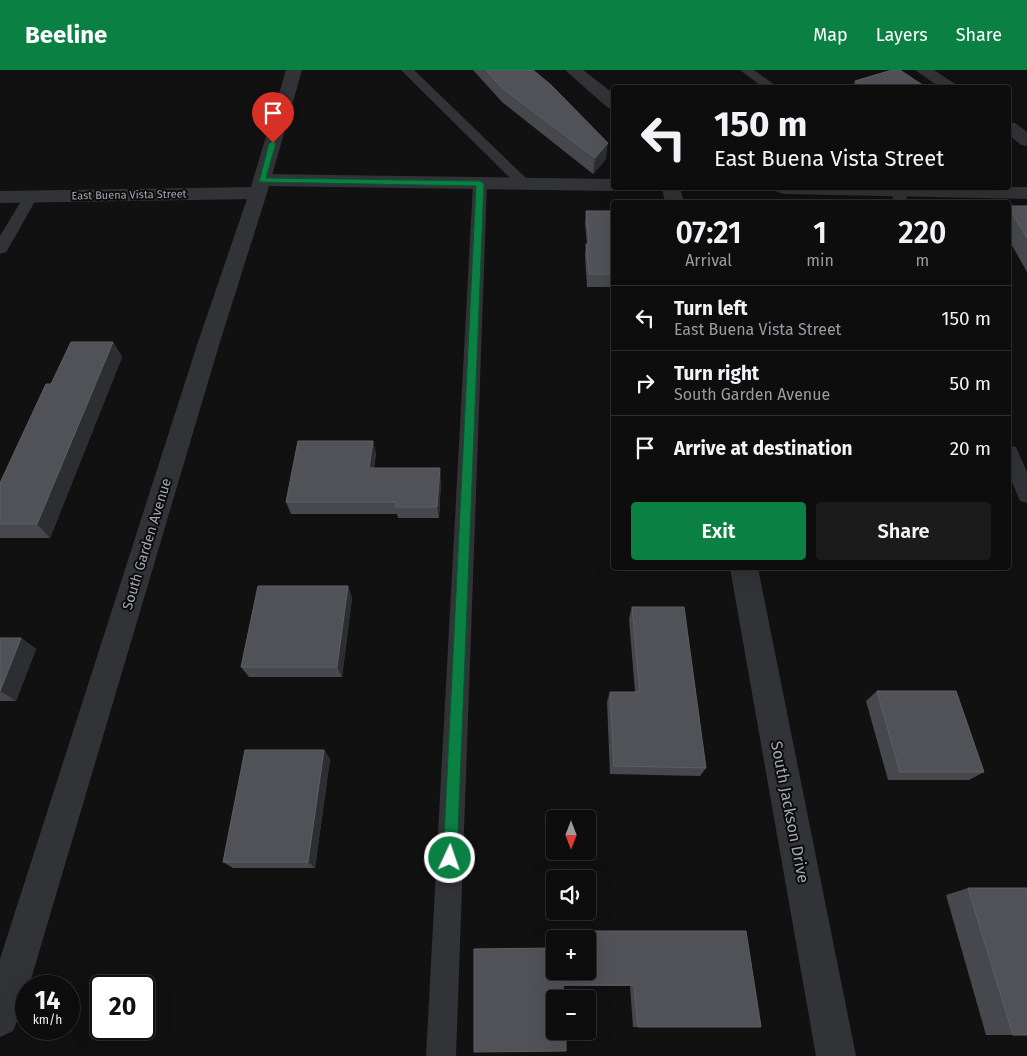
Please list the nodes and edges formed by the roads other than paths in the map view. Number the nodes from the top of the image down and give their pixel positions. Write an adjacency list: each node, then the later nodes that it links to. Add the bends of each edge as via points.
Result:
1 (294, 70): 14 (street, South Garden Avenue)
2 (408, 70): 12 (lane)
3 (573, 70): 8 (street)
4 (746, 70): 6 (lane)
5 (923, 70): 7 (street)
6 (768, 85)
7 (948, 85)
8 (611, 101)
9 (1011, 129): 10 (street)
10 (1027, 141)
11 (480, 184): 12 (street, East Buena Vista Street); 14 (street, East Buena Vista Street); 25 (lane)
12 (524, 184): 13 (street, East Buena Vista Street)
13 (611, 185)
14 (260, 187): 18 (street, East Buena Vista Street); 24 (street, South Garden Avenue)
15 (830, 190): 17 (street)
16 (1027, 192): 17 (street)
17 (898, 193)
18 (31, 196): 19 (street, East Buena Vista Street); 20 (lane)
19 (0, 197)
20 (0, 249)
21 (1011, 457): 22 (lane)
22 (1027, 495)
23 (744, 570): 26 (street, South Jackson Drive)
24 (0, 1018)
25 (441, 1056)
26 (836, 1056)

